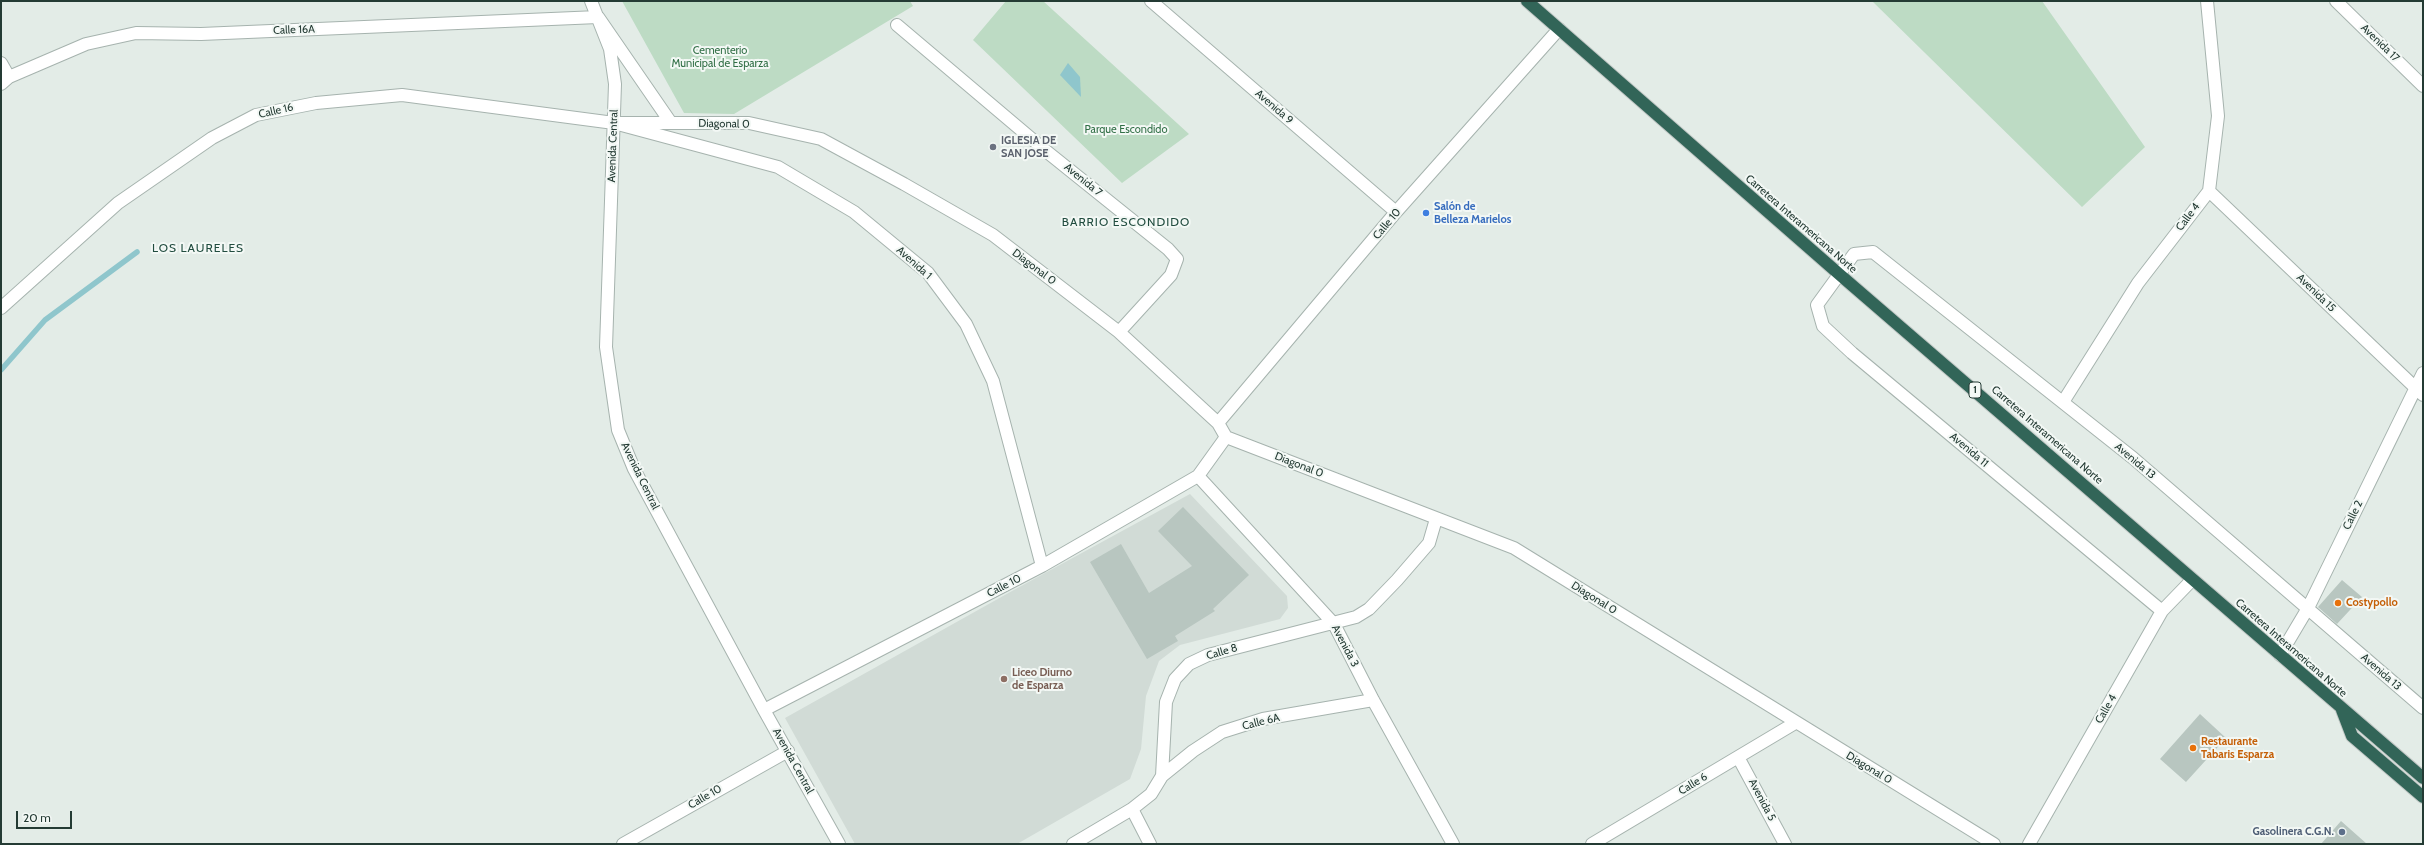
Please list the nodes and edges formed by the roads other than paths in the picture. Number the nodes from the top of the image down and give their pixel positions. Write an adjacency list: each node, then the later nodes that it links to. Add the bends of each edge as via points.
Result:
1 (591, 1): 6 (street, Avenida Central)
2 (1151, 1): 15 (street, Avenida 9)
3 (1527, 1): 8 (highway, Carretera Interamericana Norte / 1)
4 (2207, 1): 14 (street, via 2218,116)
5 (2336, 1): 11 (street, Avenida 17)
6 (598, 17): 10 (street, Calle 16A, via 201,34 136,33 86,44); 12 (street, Avenida Central, via 610,49 615,84); 13 (street, Avenida Central)
7 (897, 25): 18 (street, Avenida 7, via 1177,259 1171,275)
8 (1559, 29): 15 (street, Calle 10); 16 (highway, Carretera Interamericana Norte / 1)
9 (1, 63): 10 (street)
10 (5, 81)
11 (2423, 86)
12 (614, 123): 13 (street, Diagonal 0); 17 (street, Calle 16, via 402,95 316,103 256,115 212,138 118,203); 26 (street, Avenida 1, via 778,167 854,212 928,273 966,324 993,381); 35 (street, Avenida Central, via 606,347 618,430 634,469)
13 (670, 123): 18 (street, Diagonal 0, via 749,123 821,139 993,235)
14 (2209, 191): 20 (street, Avenida 15); 21 (street, Calle 4, via 2138,283)
15 (1396, 212): 22 (street, Calle 10)
16 (1839, 274): 21 (street, Avenida 13, via 1854,254 1873,252); 27 (highway, Carretera Interamericana Norte / 1, via 2036,442); 29 (street, Avenida 11, via 1818,304 1823,326 1852,353)
17 (1, 308)
18 (1119, 332): 22 (street, Diagonal 0)
19 (2423, 374): 20 (street, Calle 2)
20 (2419, 391): 28 (street, Calle 2)
21 (2063, 402): 28 (street, Avenida 13, via 2133,458)
22 (1218, 423): 23 (street, Diagonal 0)
23 (1226, 436): 24 (street, Calle 10); 25 (street, Diagonal 0)
24 (1198, 476): 26 (street, Calle 10); 30 (street, Avenida 3)
25 (1436, 518): 30 (street, Calle 8, via 1429,543 1397,580 1369,608 1356,617); 36 (street, Diagonal 0, via 1514,548)
26 (1042, 566): 35 (street, Calle 10)
27 (2192, 580): 29 (street, Calle 4); 31 (highway, Carretera Interamericana Norte / 1)
28 (2308, 608): 31 (street, Calle 2); 33 (street, Avenida 13)
29 (2162, 611): 51 (street, Calle 4)
30 (1334, 624): 32 (street, Avenida 3); 39 (street, Calle 8, via 1208,655 1189,664 1174,679 1166,702)
31 (2280, 656): 34 (highway, Carretera Interamericana Norte / 1)
32 (1373, 700): 39 (street, Calle 6A, via 1263,720 1222,732); 47 (street, Avenida 3)
33 (2423, 708)
34 (2342, 709): 40 (highway, Carretera Interamericana Norte / 1); 41 (highway, via 2352,736)
35 (764, 710): 37 (street, Avenida Central)
36 (1795, 723): 38 (street, Calle 6); 50 (street, Diagonal 0)
37 (788, 751): 44 (street, Calle 10); 45 (street, Avenida Central)
38 (1738, 757): 48 (street, Calle 6); 49 (street, Avenida 5)
39 (1162, 776): 42 (street, Calle 8, via 1151,794)
40 (2423, 778)
41 (2423, 797)
42 (1132, 809): 43 (street, Calle 8); 46 (street)
43 (1080, 842)
44 (623, 844)
45 (839, 844)
46 (1150, 844)
47 (1453, 844)
48 (1592, 844)
49 (1786, 844)
50 (1994, 844)
51 (2029, 844)

